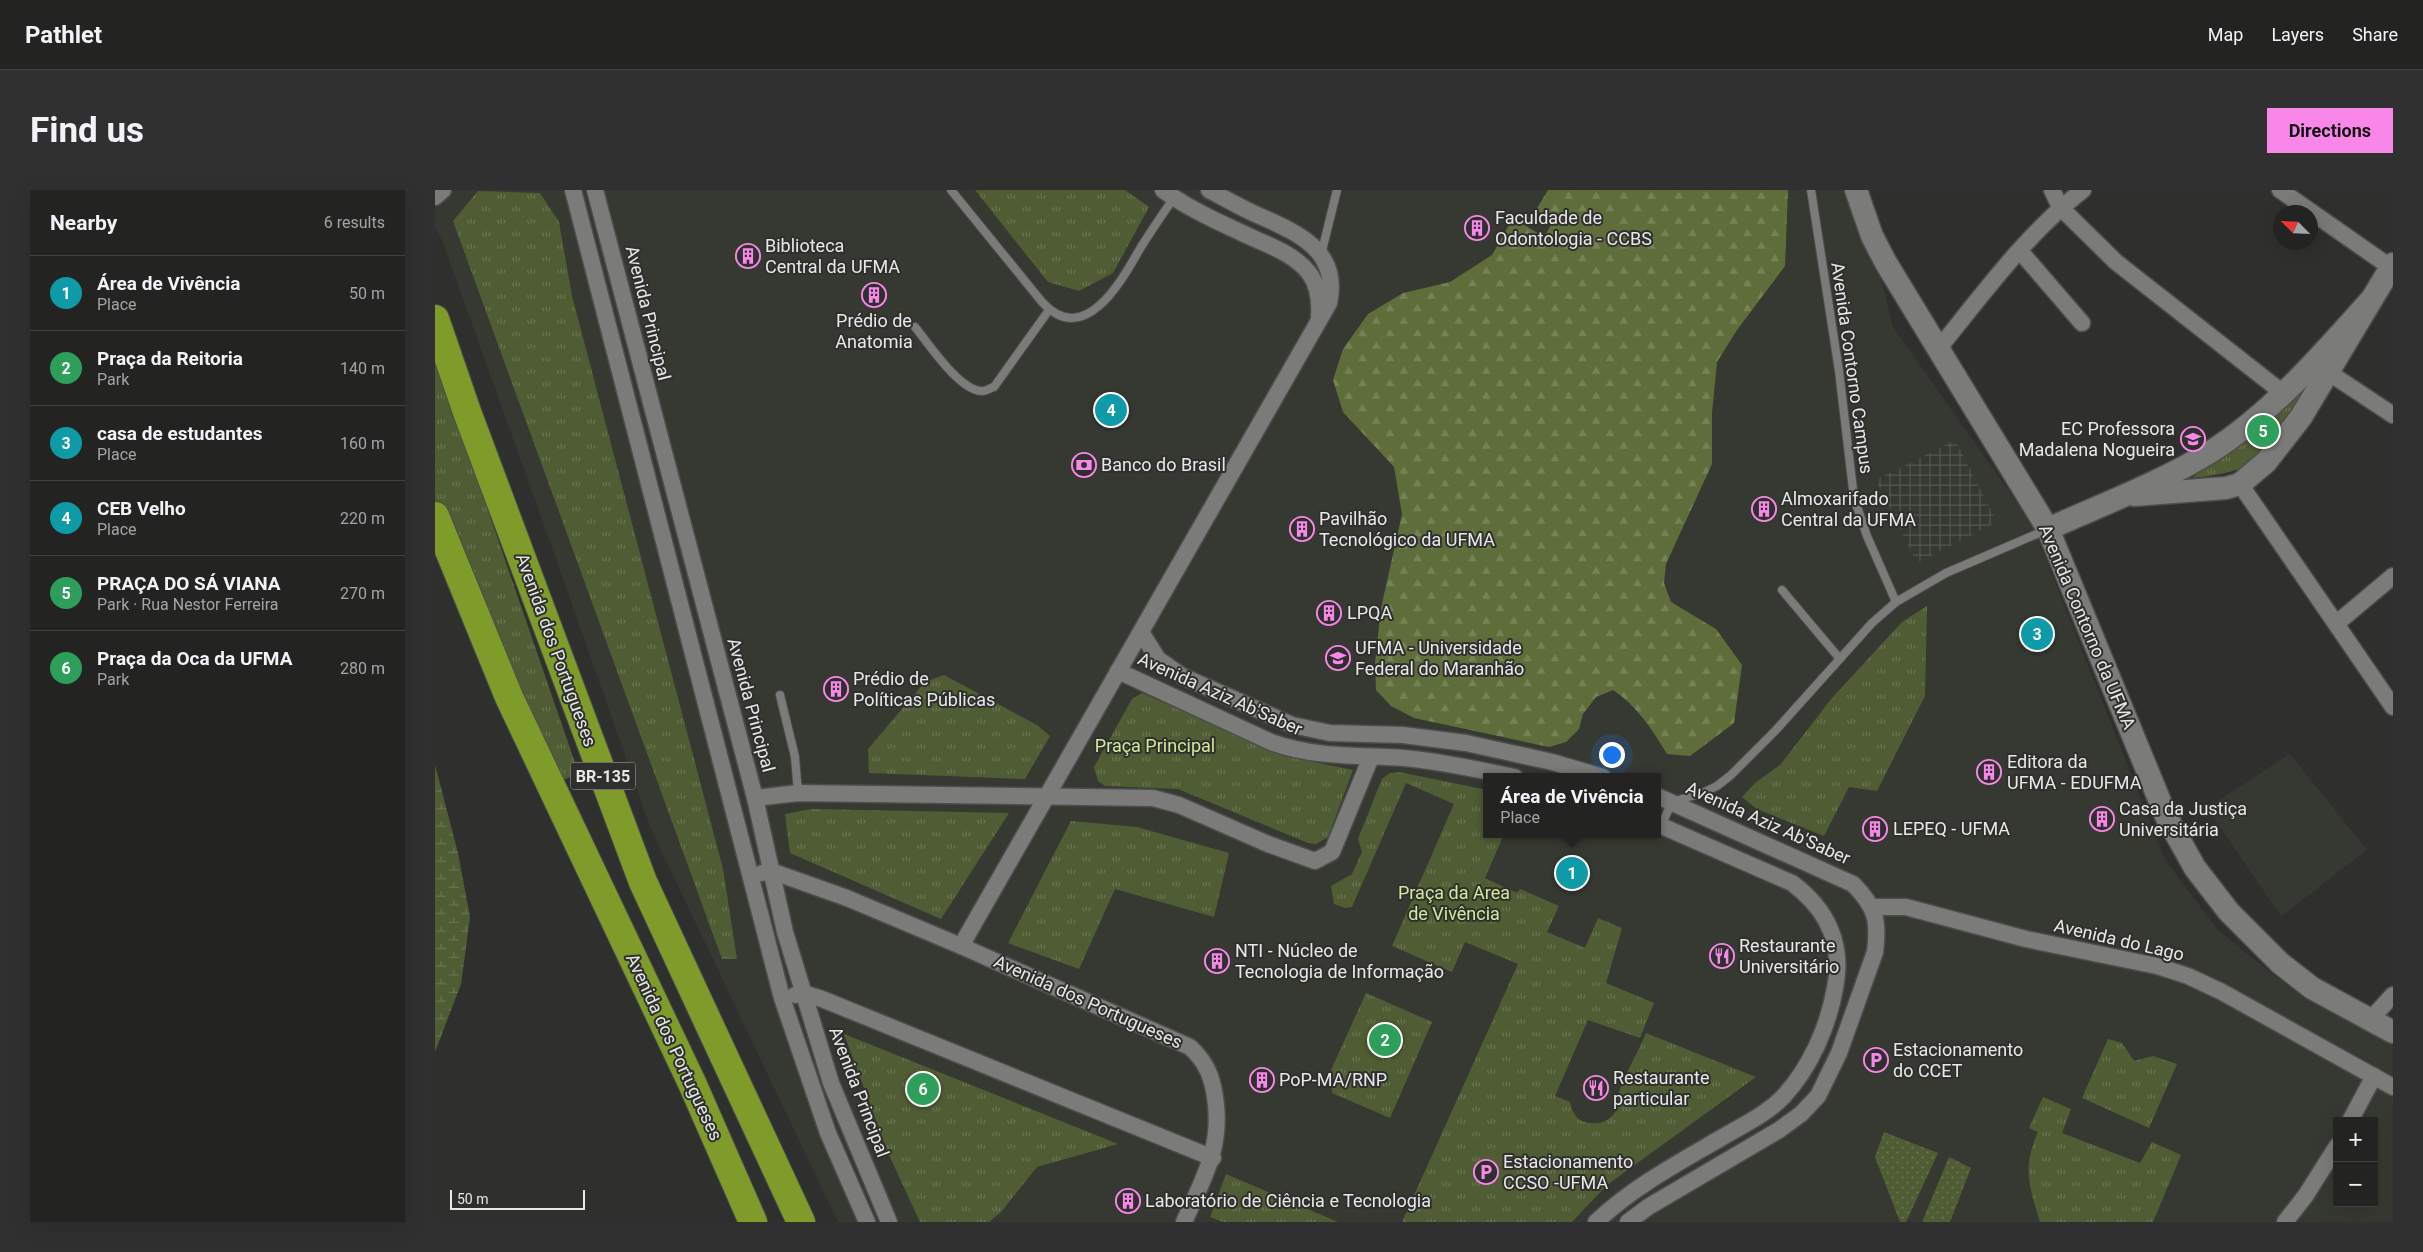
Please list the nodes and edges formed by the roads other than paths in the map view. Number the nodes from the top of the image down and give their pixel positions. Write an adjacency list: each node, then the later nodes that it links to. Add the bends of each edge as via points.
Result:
1 (443, 190): 13 (street)
2 (573, 190): 53 (street)
3 (595, 190): 47 (street, Avenida Principal)
4 (951, 190): 19 (lane)
5 (1209, 190): 16 (street, via 1296,232 1311,242)
6 (1337, 190): 16 (lane)
7 (1811, 190): 34 (lane, Avenida Contorno Campus, via 1839,371 1854,498 1867,536)
8 (1856, 190): 24 (main road, Avenida Contorno da UFMA, via 1886,263 1913,312)
9 (2052, 190): 14 (street)
10 (2083, 190): 14 (street)
11 (2280, 190): 17 (street)
12 (1170, 192): 19 (lane, via 1169,205 1103,304 1078,317 1067,317); 21 (street, via 1227,226 1294,258 1315,285 1320,301)
13 (435, 197)
14 (2060, 207): 15 (street); 26 (street, via 2116,262)
15 (2020, 251): 22 (street); 24 (street)
16 (1321, 255): 21 (street, via 1329,275 1331,292)
17 (2392, 267): 18 (main road)
18 (2371, 300): 25 (main road); 26 (main road)
19 (1049, 310): 23 (lane, via 994,387 983,391 961,382)
20 (435, 318): 67 (highway, Avenida dos Portugueses / BR-135, via 467,412 643,882)
21 (1319, 320): 36 (street)
22 (2082, 323)
23 (915, 327)
24 (1939, 348): 31 (main road, Avenida Contorno da UFMA)
25 (2328, 372): 27 (street); 28 (main road, via 2301,417 2266,462)
26 (2283, 393): 29 (main road, via 2212,450)
27 (2393, 415)
28 (2240, 484): 29 (main road, via 2226,488); 35 (street)
29 (2119, 496): 31 (main road)
30 (435, 516): 66 (highway, Avenida dos Portugueses / BR-135, via 509,697 684,1065)
31 (2048, 529): 34 (lane, via 1946,573); 59 (main road, Avenida Contorno da UFMA, via 2166,816 2195,868 2229,912 2280,963 2312,988)
32 (2393, 576): 35 (street)
33 (1783, 590): 37 (lane)
34 (1897, 602): 37 (lane, via 1872,623)
35 (2337, 623): 40 (street)
36 (1141, 632): 38 (street); 41 (street, Avenida Aziz Ab'Saber, via 1158,659 1182,676 1277,720)
37 (1840, 659): 49 (lane, via 1731,775 1702,794)
38 (1118, 671): 42 (street, Avenida Aziz Ab'Saber, via 1271,742); 48 (street)
39 (780, 695): 46 (lane, via 795,757)
40 (2393, 707)
41 (1330, 733): 42 (street); 45 (street, Avenida Aziz Ab'Saber, via 1443,739)
42 (1324, 755): 43 (street, Avenida Aziz Ab'Saber)
43 (1371, 757): 44 (street, Avenida Aziz Ab'Saber, via 1439,763); 48 (street, via 1332,852 1315,861 1166,800)
44 (1493, 773)
45 (1589, 773)
46 (798, 793): 47 (street); 48 (street)
47 (755, 798): 52 (street, Avenida Principal)
48 (1046, 798): 55 (street)
49 (1665, 799): 50 (lane); 54 (street, Avenida Aziz Ab'Saber, via 1835,874 1853,884)
50 (1661, 816)
51 (1661, 826): 71 (street, via 1792,883 1808,895 1831,928 1838,950 1838,975 1819,1041 1800,1077 1783,1097 1764,1113 1654,1177)
52 (771, 872): 53 (street, Avenida dos Portugueses); 55 (street, Avenida dos Portugueses, via 847,898); 56 (street, Avenida Principal)
53 (750, 876): 58 (street)
54 (1873, 907): 61 (street, Avenida do Lago, via 1906,907 2026,939 2157,966 2188,976); 72 (street, via 1875,952 1839,1053 1818,1096 1779,1130 1648,1207)
55 (961, 946): 65 (street, Avenida dos Portugueses, via 1190,1047 1206,1062 1213,1082 1218,1130)
56 (803, 993): 58 (street); 65 (street); 69 (street, Avenida Principal, via 831,1082)
57 (2393, 995): 59 (street)
58 (781, 998): 68 (street, via 828,1133)
59 (2369, 1021): 60 (main road, Avenida Contorno da UFMA)
60 (2393, 1032)
61 (2374, 1076): 62 (street, Avenida do Lago); 63 (street)
62 (2393, 1087)
63 (2352, 1117)
64 (2333, 1152): 73 (street)
65 (1213, 1158): 70 (street, Avenida dos Portugueses)
66 (753, 1222)
67 (801, 1222)
68 (867, 1222)
69 (889, 1222)
70 (1184, 1222)
71 (1596, 1222)
72 (1629, 1222)
73 (2285, 1222)

